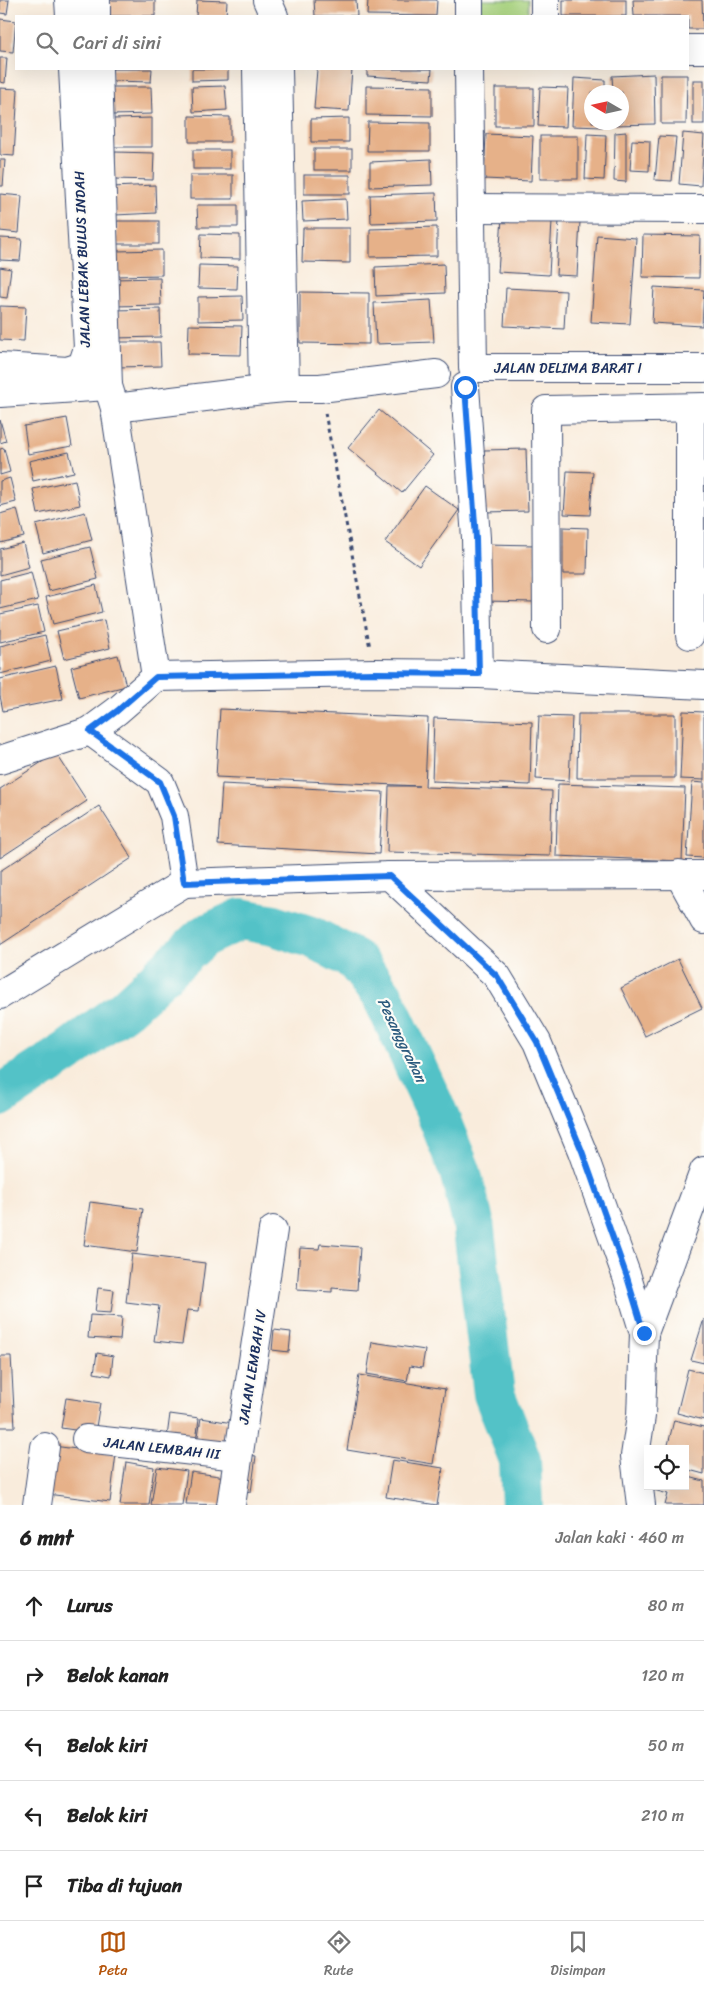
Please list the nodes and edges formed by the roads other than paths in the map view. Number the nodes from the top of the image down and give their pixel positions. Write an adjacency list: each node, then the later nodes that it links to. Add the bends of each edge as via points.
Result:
1 (69, 0): 7 (street)
2 (96, 0): 8 (street)
3 (262, 0): 9 (street)
4 (267, 0): 10 (street)
5 (469, 0): 11 (street)
6 (545, 0): 12 (street)
7 (70, 15)
8 (96, 15)
9 (259, 15)
10 (274, 15)
11 (469, 15)
12 (545, 15)
13 (689, 49): 14 (street)
14 (704, 49)
15 (73, 70): 22 (street, JALAN LEBAK BULUS INDAH, via 88,348 82,366 68,371)
16 (98, 70): 28 (street)
17 (257, 70): 26 (street)
18 (278, 70): 26 (street)
19 (469, 70): 20 (street, JALAN DELIMA BARAT I)
20 (472, 208): 21 (street); 23 (street, JALAN DELIMA BARAT I, via 473,368)
21 (704, 209)
22 (0, 366)
23 (704, 368)
24 (436, 374): 26 (street, via 320,388)
25 (465, 387): 32 (street, via 476,538)
26 (274, 389): 28 (street)
27 (0, 393): 28 (street)
28 (111, 397): 33 (street)
29 (697, 408): 30 (street, via 546,410); 31 (street)
30 (547, 628)
31 (690, 635)
32 (479, 674): 33 (street); 34 (street)
33 (156, 677): 35 (street)
34 (704, 685)
35 (90, 731): 36 (street); 39 (street, via 160,782 174,816)
36 (0, 760)
37 (692, 875): 38 (street); 40 (street)
38 (390, 876): 39 (street); 44 (street, via 497,976 537,1042 582,1151)
39 (184, 883): 41 (street)
40 (704, 920)
41 (0, 995)
42 (704, 1171): 44 (street)
43 (273, 1230): 47 (street, JALAN LEMBAH IV)
44 (644, 1333): 50 (street, via 641,1416 635,1456)
45 (86, 1439): 47 (street, JALAN LEMBAH III)
46 (44, 1447): 48 (street)
47 (238, 1456): 49 (street, JALAN LEMBAH IV)
48 (37, 1505)
49 (231, 1505)
50 (641, 1505)

